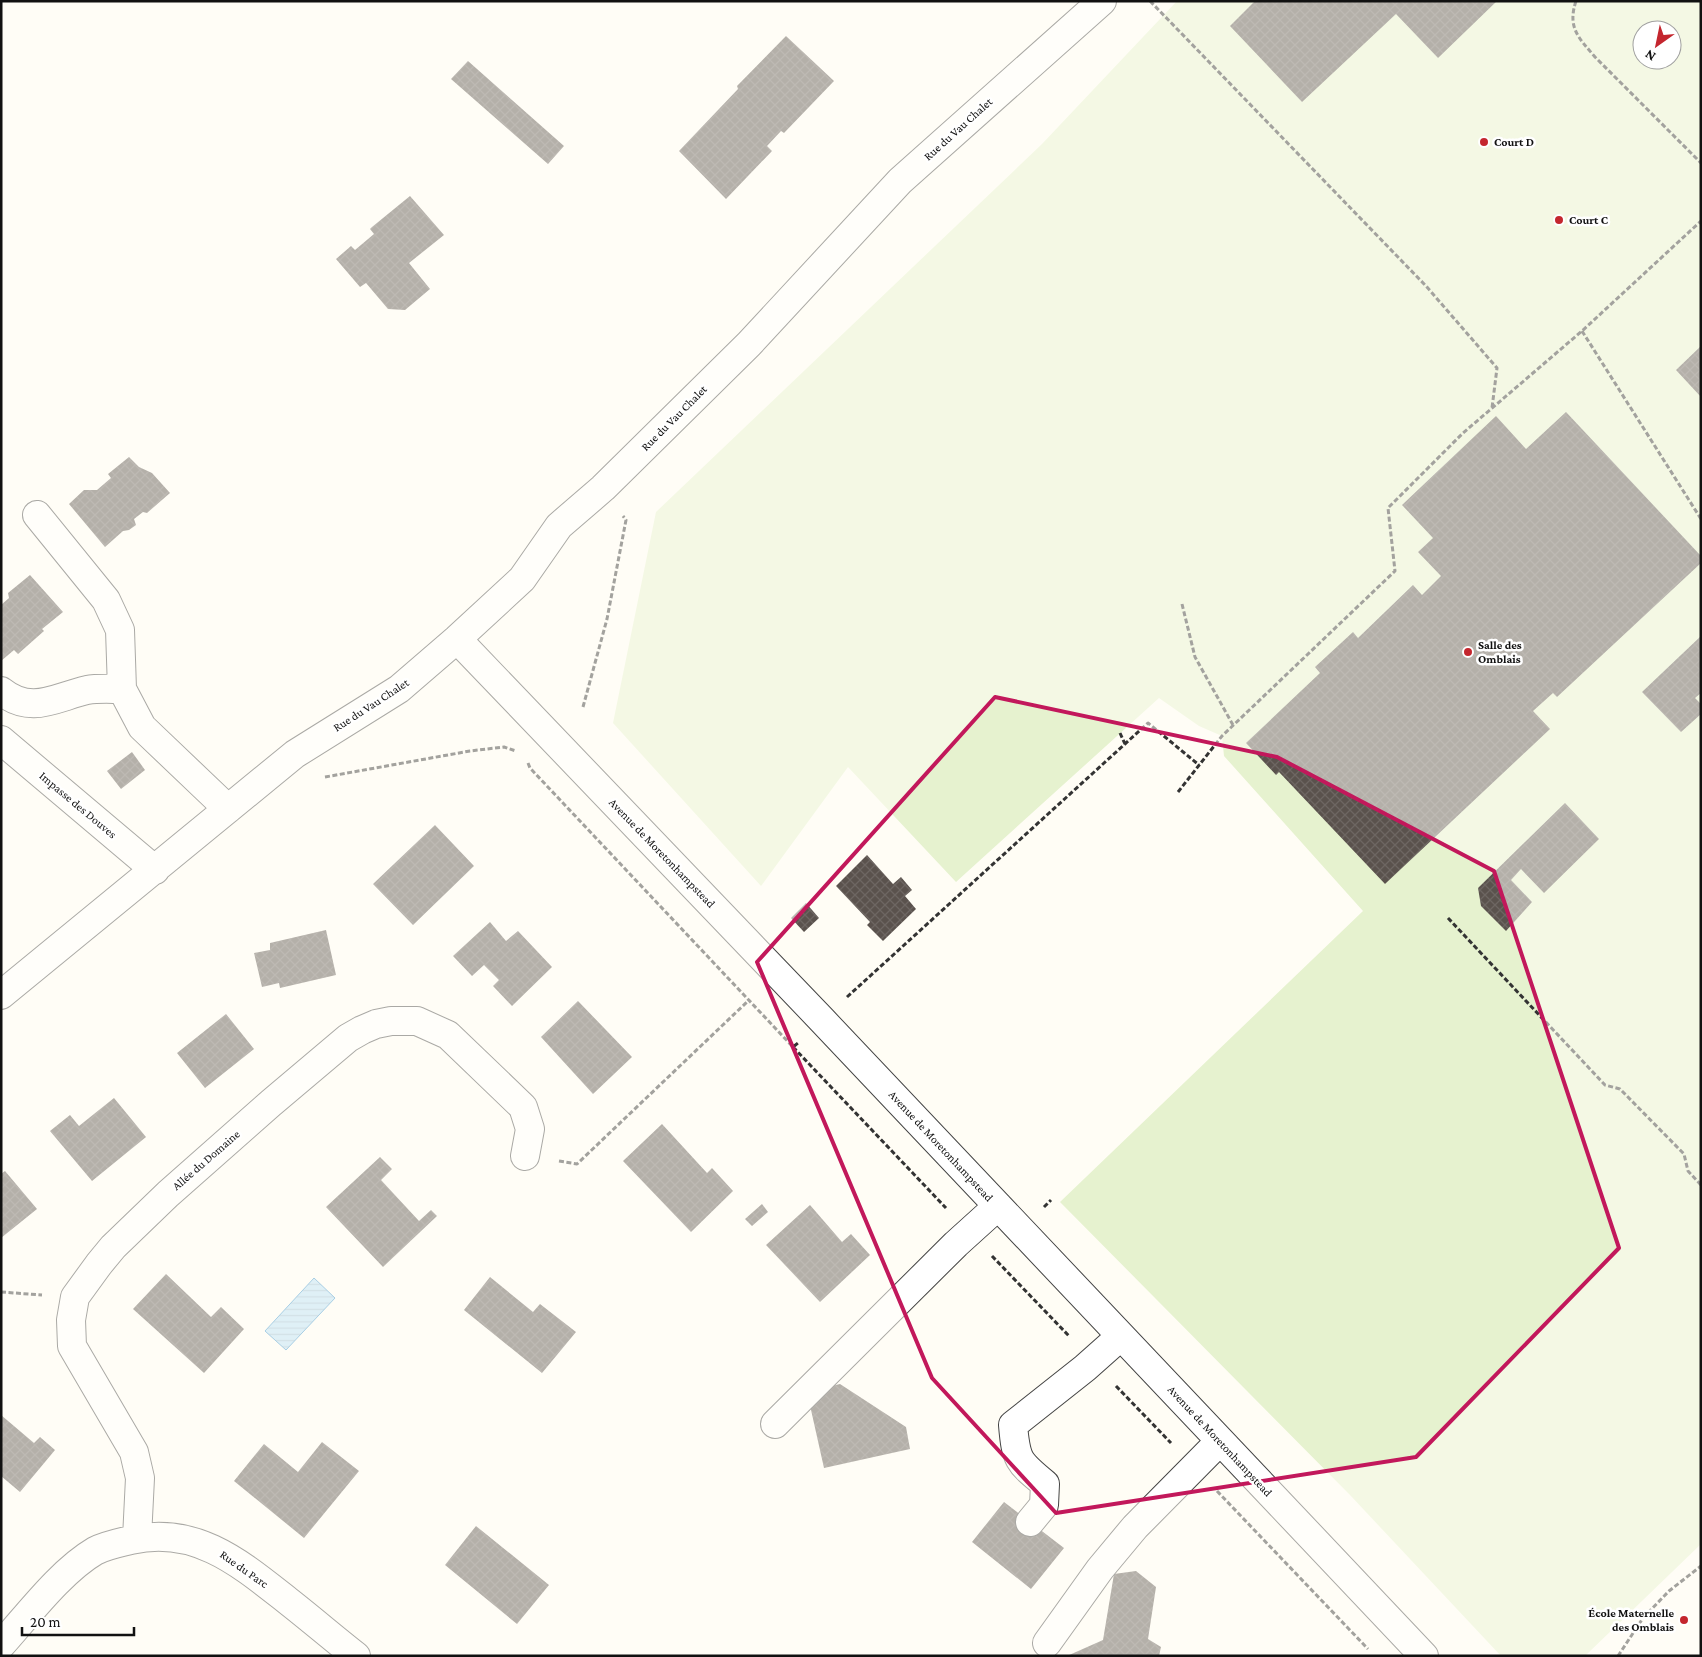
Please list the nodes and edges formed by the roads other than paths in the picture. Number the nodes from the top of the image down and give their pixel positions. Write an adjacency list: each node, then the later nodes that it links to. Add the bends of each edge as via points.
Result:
1 (1102, 1): 3 (street, Rue du Vau Chalet, via 900,180 749,344 603,488 559,526 522,579)
2 (36, 515): 4 (street, via 106,600 120,630)
3 (457, 639): 7 (street, Rue du Vau Chalet, via 399,689 295,754); 11 (street, Avenue de Moretonhampstead)
4 (122, 689): 5 (street, via 89,690 34,704 12,699); 7 (street, via 142,727)
5 (1, 691)
6 (1, 740): 8 (street, Impasse des Douves)
7 (228, 809): 8 (street, Rue du Vau Chalet)
8 (156, 870): 9 (street, Rue du Vau Chalet)
9 (1, 995)
10 (525, 1156): 16 (street, Allée du Domaine, via 530,1129 523,1108 448,1035 417,1020 376,1024 348,1038 271,1103 168,1194 108,1253 75,1297 71,1320 72,1346 134,1452 140,1478)
11 (998, 1206): 12 (street, Avenue de Moretonhampstead); 13 (street)
12 (1121, 1336): 14 (street, Avenue de Moretonhampstead); 15 (street, via 1013,1426 1015,1451 1024,1468 1045,1484 1044,1505)
13 (775, 1424)
14 (1220, 1441): 17 (street, via 1135,1527); 19 (street, Avenue de Moretonhampstead)
15 (1030, 1522)
16 (137, 1538): 18 (street, Rue du Parc, via 95,1551 72,1568); 20 (street, Rue du Parc, via 190,1541 228,1556)
17 (1047, 1643)
18 (1, 1645)
19 (1414, 1652)
20 (356, 1656)

